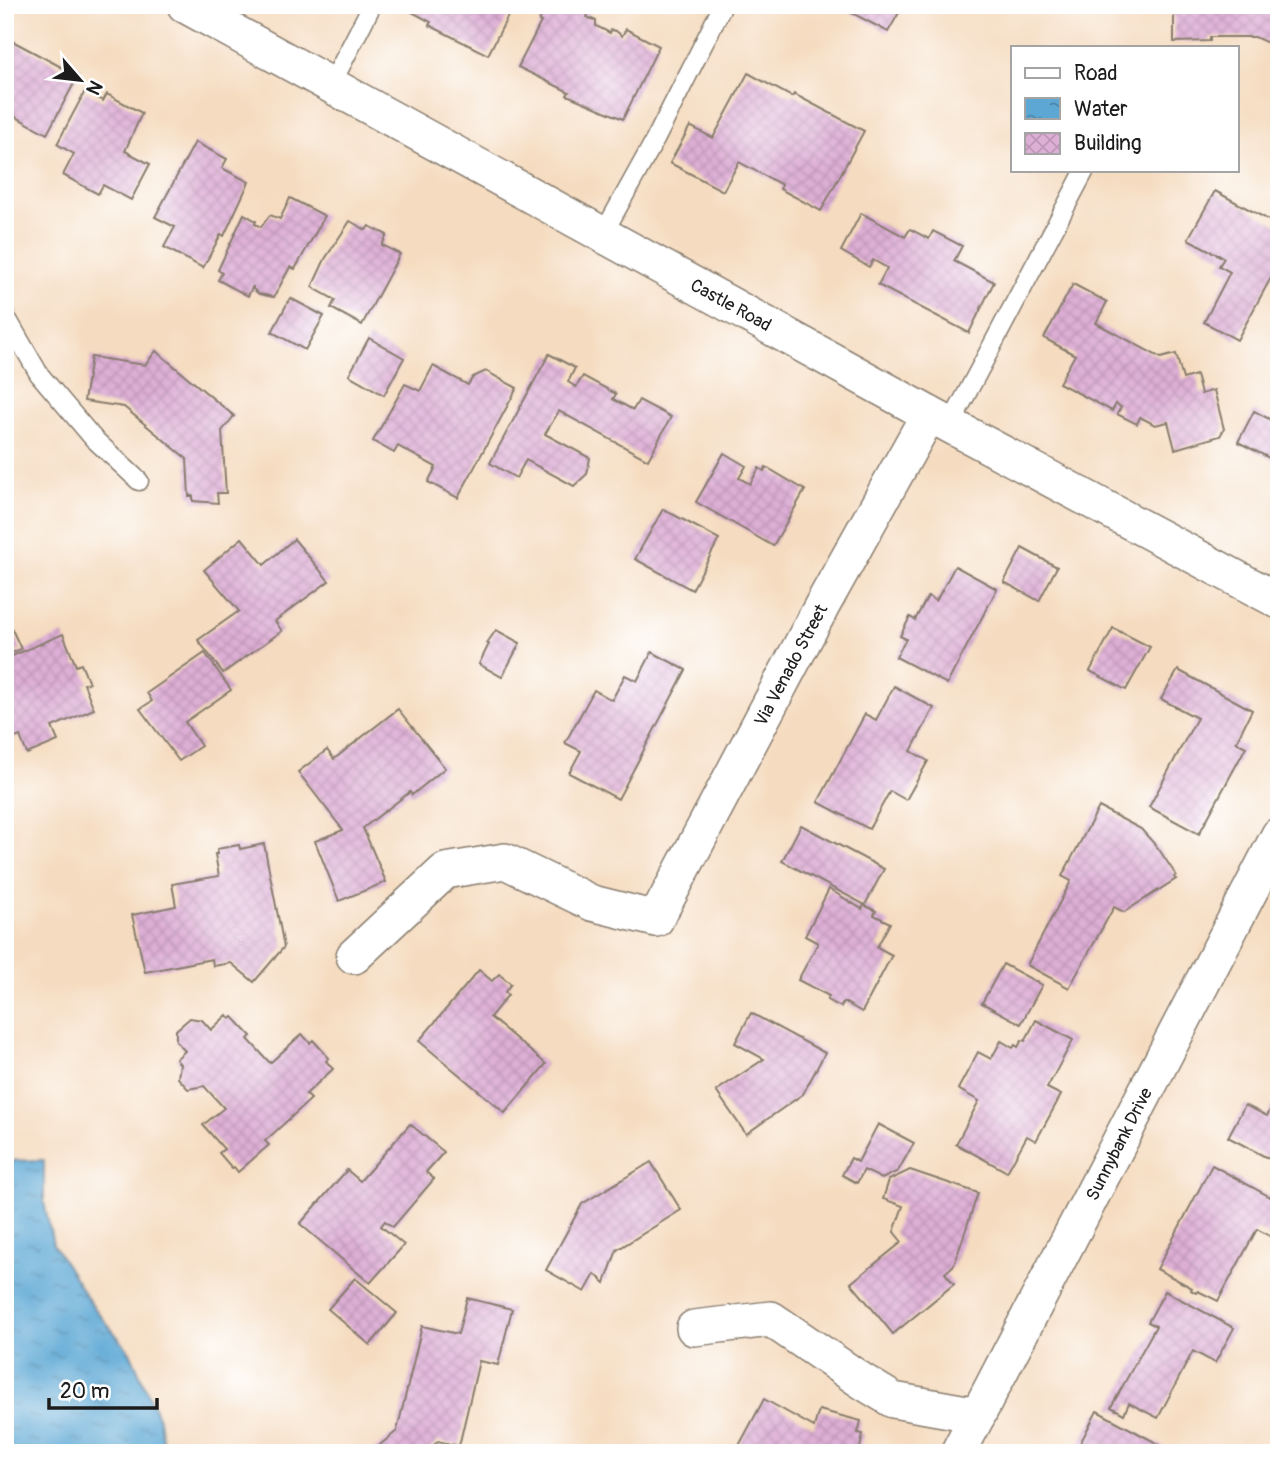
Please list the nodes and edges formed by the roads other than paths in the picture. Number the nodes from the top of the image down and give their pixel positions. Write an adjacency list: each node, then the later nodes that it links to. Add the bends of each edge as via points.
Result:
1 (185, 5): 4 (street, Castle Road)
2 (372, 5): 4 (lane)
3 (723, 5): 6 (lane)
4 (331, 85): 6 (street, Castle Road)
5 (1084, 172): 8 (lane)
6 (603, 234): 8 (street, Castle Road)
7 (5, 315): 9 (lane, via 39,374 93,438)
8 (940, 419): 10 (street, Castle Road); 12 (street, Via Venado Street, via 824,603 656,919 592,903 505,861 445,871)
9 (139, 481)
10 (1279, 601)
11 (1279, 835): 14 (street, Sunnybank Drive)
12 (354, 956)
13 (694, 1328): 14 (street, via 771,1319 893,1400)
14 (978, 1415): 15 (street, Sunnybank Drive)
15 (958, 1453)

